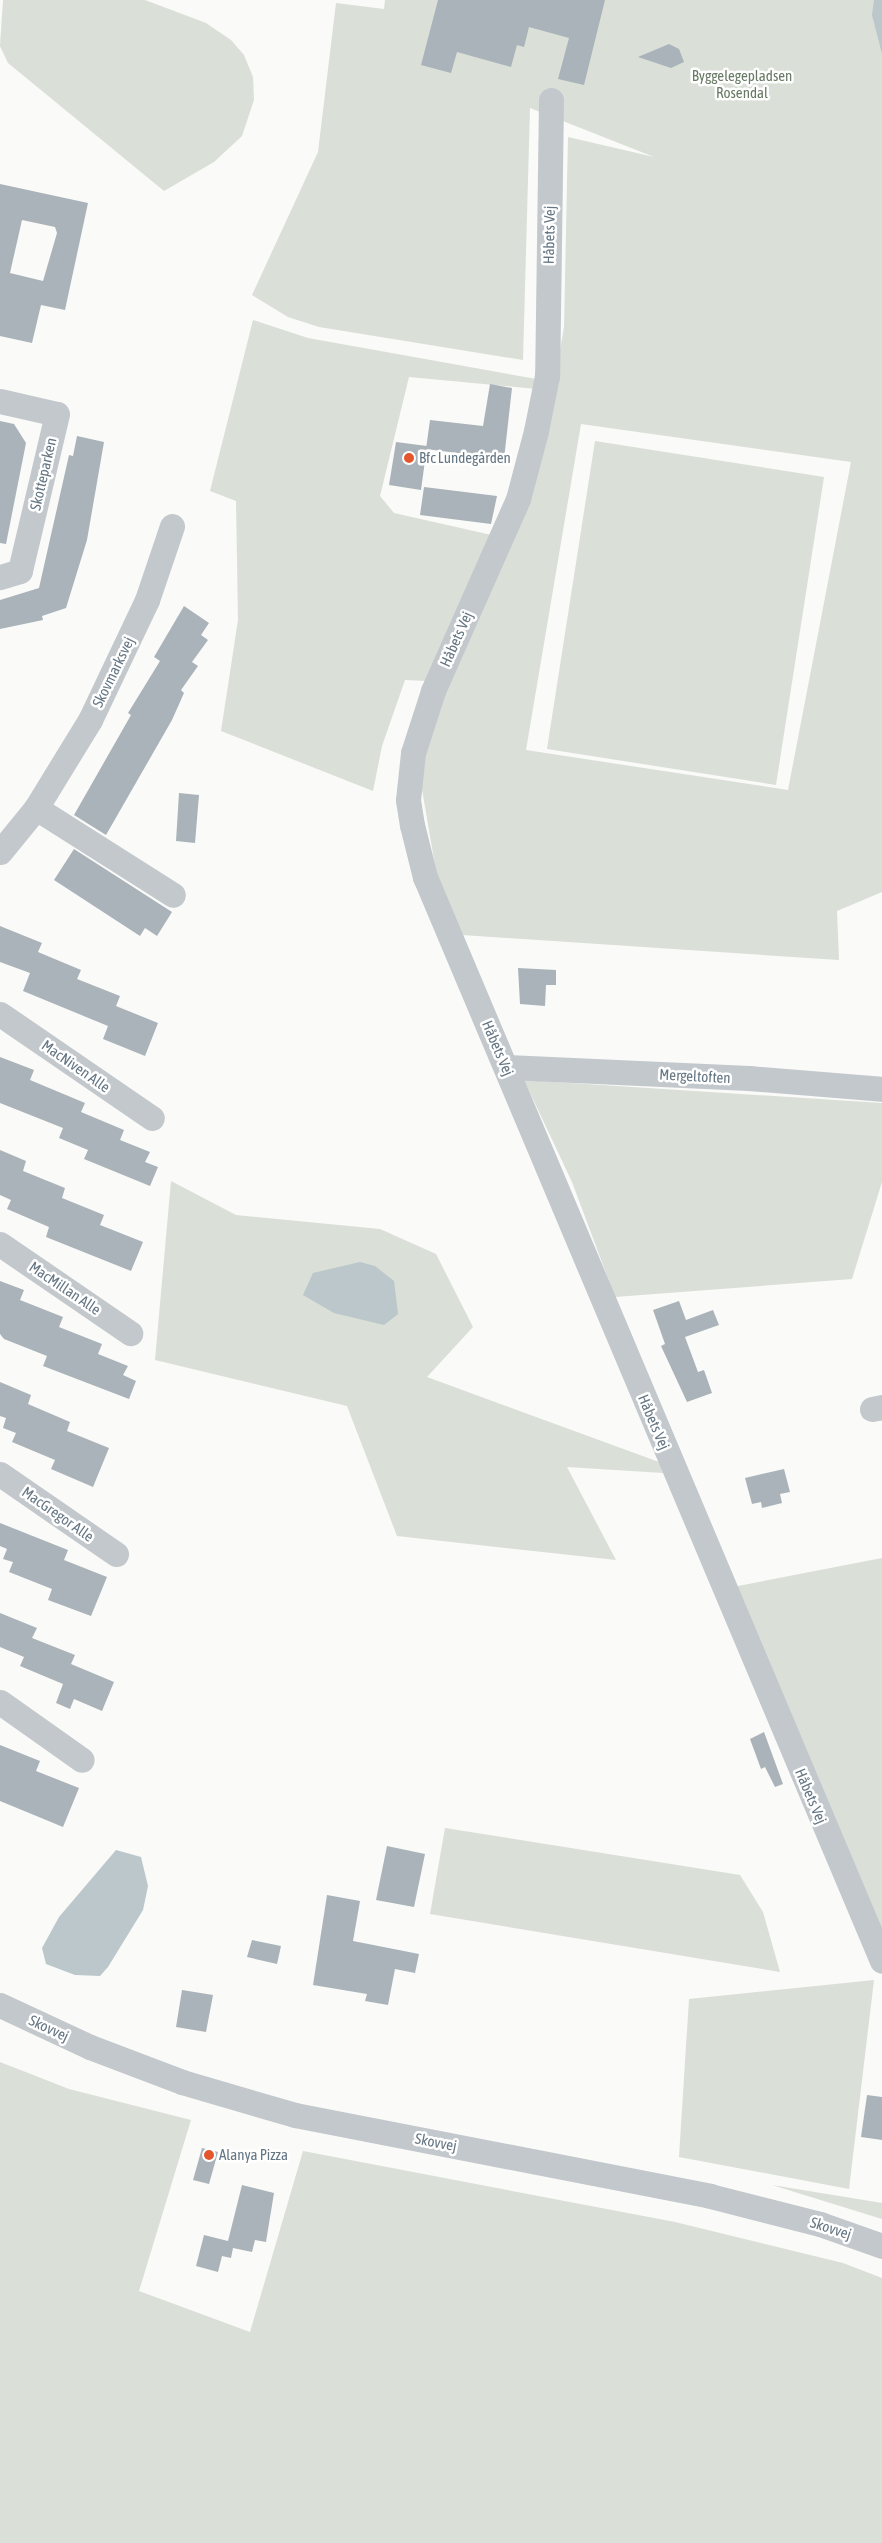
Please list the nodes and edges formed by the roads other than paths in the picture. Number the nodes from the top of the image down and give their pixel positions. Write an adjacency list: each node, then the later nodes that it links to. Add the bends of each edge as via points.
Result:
1 (551, 100): 9 (street, Håbets Vej, via 546,376 536,431 518,499 433,690 413,753 408,800 425,877)
2 (0, 401): 4 (street, Skotteparken, via 57,414 20,571)
3 (172, 526): 5 (street, Skovmarksvej, via 147,600 121,657 90,720)
4 (0, 577)
5 (36, 808): 6 (street, Skovmarksvej); 7 (street)
6 (0, 852)
7 (173, 895)
8 (0, 1014): 11 (street, MacNiven Alle)
9 (507, 1067): 10 (street, Mergeltoften, via 749,1078); 18 (street, Håbets Vej)
10 (882, 1089)
11 (152, 1118)
12 (0, 1244): 13 (street, MacMillan Alle)
13 (130, 1333)
14 (0, 1474): 15 (street, MacGregor Alle)
15 (116, 1554)
16 (0, 1702): 17 (street)
17 (82, 1760)
18 (882, 1961)
19 (0, 2005): 20 (street, Skovvej, via 90,2047 182,2082 295,2114 710,2196 820,2224)
20 (882, 2246)

